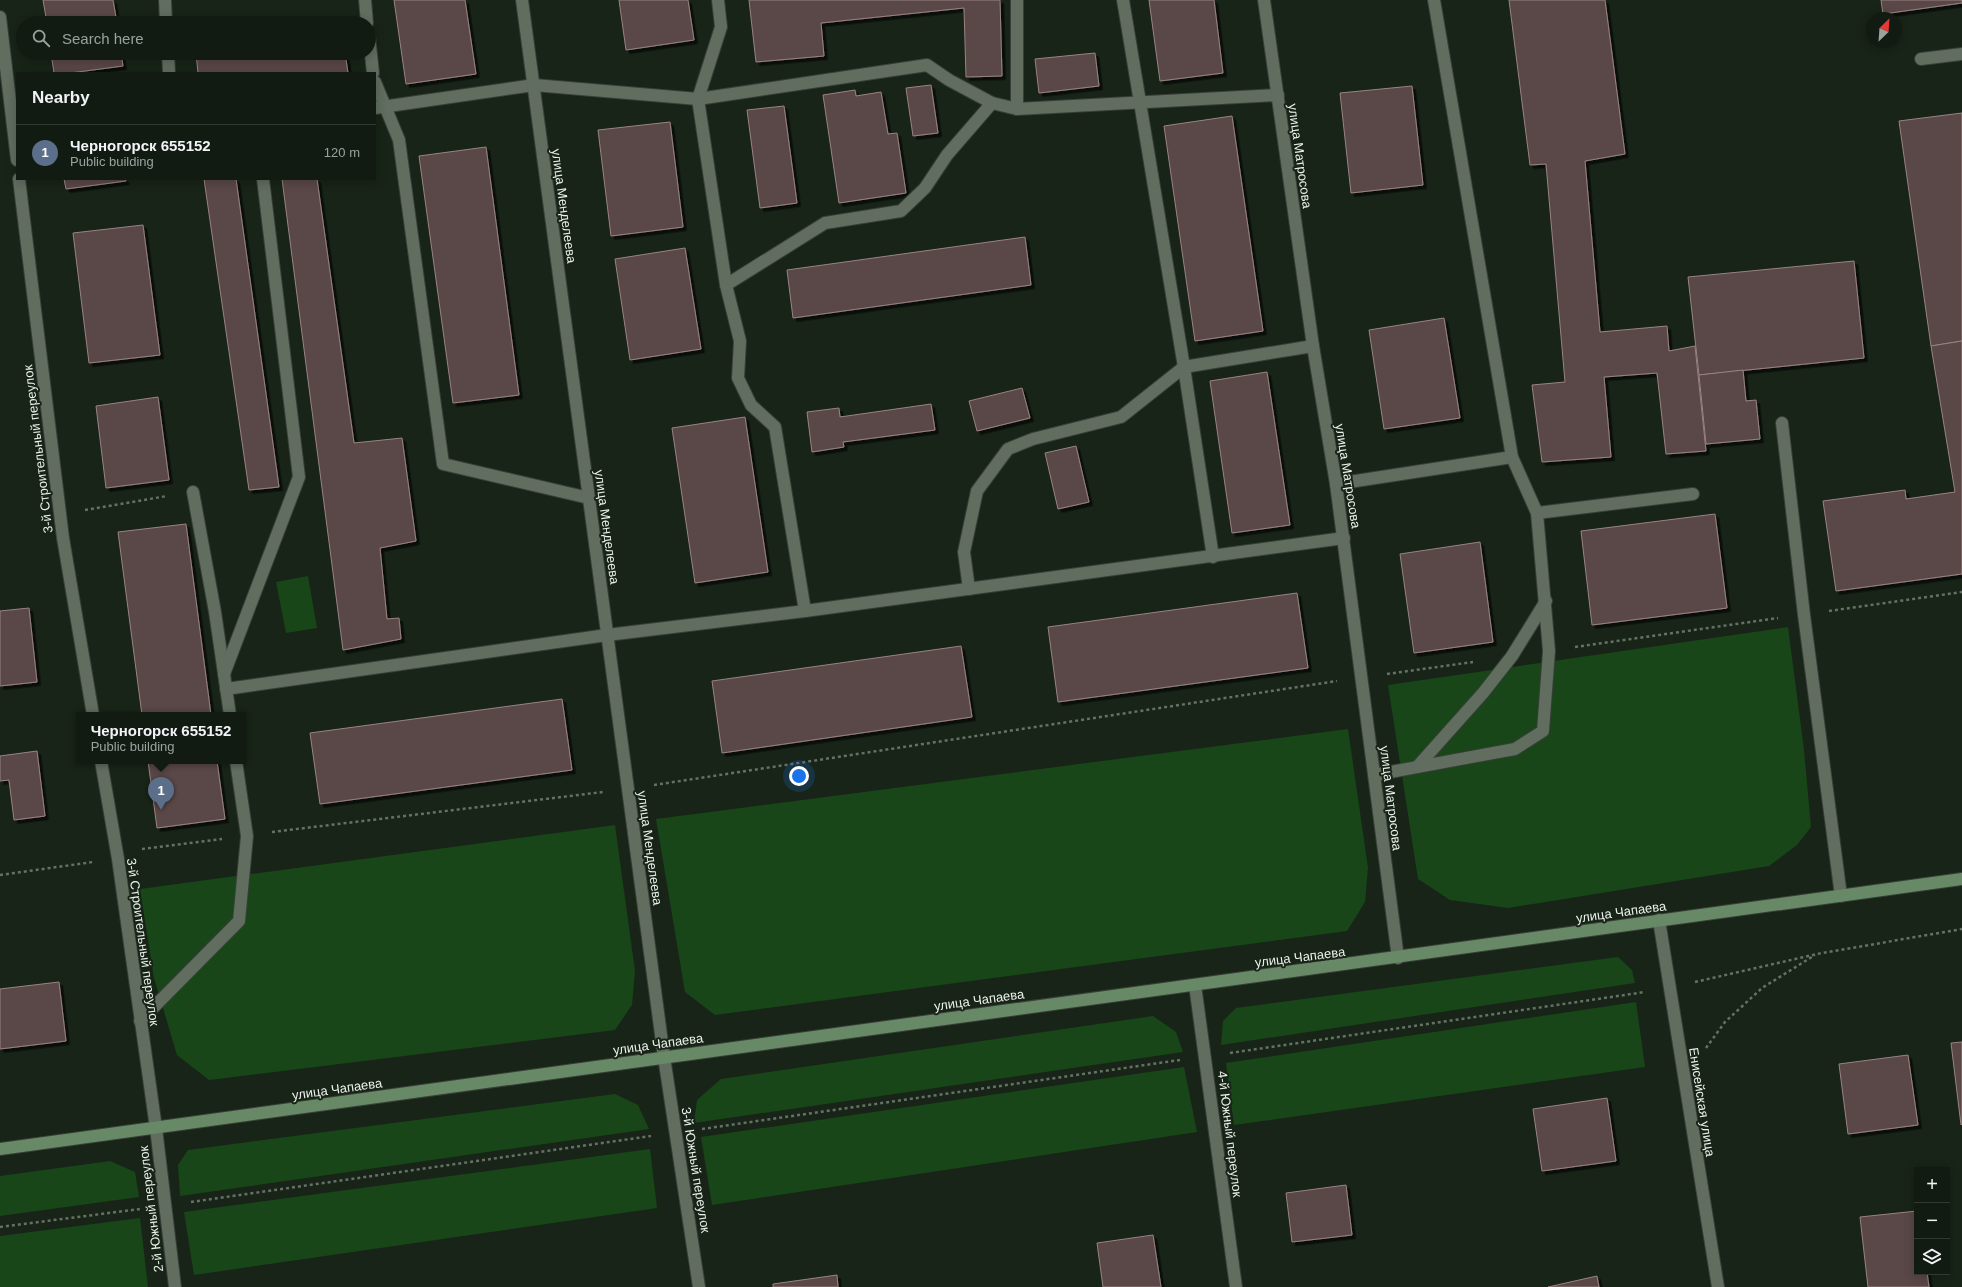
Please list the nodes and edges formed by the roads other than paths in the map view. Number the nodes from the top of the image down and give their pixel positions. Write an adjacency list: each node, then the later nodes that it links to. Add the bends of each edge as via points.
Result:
1 (165, 0): 9 (street)
2 (365, 0): 10 (street)
3 (522, 0): 18 (street, улица Менделеева)
4 (718, 0): 21 (street, via 721,27)
5 (1017, 0): 26 (street)
6 (1123, 0): 23 (street)
7 (1264, 0): 20 (street, улица Матросова)
8 (1434, 0): 34 (street)
9 (166, 16)
10 (367, 16)
11 (0, 17): 22 (street)
12 (1962, 54): 13 (street)
13 (1921, 59)
14 (168, 60): 16 (street)
15 (372, 60): 17 (street)
16 (169, 72)
17 (373, 72)
18 (534, 85): 21 (street); 25 (street); 38 (street, улица Менделеева)
19 (376, 87): 25 (street)
20 (1278, 95): 23 (street); 31 (street, улица Матросова)
21 (698, 99): 24 (street, via 927,64 949,80); 30 (street)
22 (14, 103): 27 (street)
23 (1140, 103): 26 (street); 32 (street)
24 (992, 104): 26 (street); 30 (street, via 947,155 926,188 901,211 825,223)
25 (380, 108): 38 (street, via 399,140 443,464)
26 (1017, 109)
27 (16, 141)
28 (19, 180): 48 (street, 3-й Строительный переулок, via 60,514)
29 (263, 180): 46 (street, via 300,477)
30 (726, 285): 44 (street, via 740,341 738,378 751,405 775,427)
31 (1313, 346): 32 (street); 35 (street, улица Матросова)
32 (1184, 367): 41 (street); 42 (street, via 1121,417 1033,439 1008,449 977,490 964,552)
33 (1782, 423): 55 (street)
34 (1512, 457): 35 (street); 39 (street)
35 (1336, 484): 40 (street, улица Матросова)
36 (193, 492): 46 (street)
37 (1693, 494): 39 (street)
38 (589, 498): 45 (street, улица Менделеева)
39 (1537, 513): 43 (street)
40 (1344, 538): 41 (street); 53 (street, улица Матросова)
41 (1213, 557): 42 (street)
42 (969, 589): 44 (street)
43 (1546, 601): 52 (street, via 1512,656 1483,693); 52 (street, via 1549,651 1543,731 1515,749)
44 (805, 611): 45 (street)
45 (607, 635): 47 (street); 60 (street, улица Менделеева)
46 (224, 674): 47 (street)
47 (226, 689): 49 (street)
48 (93, 712)
49 (230, 712)
50 (102, 764): 59 (street, 3-й Строительный переулок, via 118,859)
51 (236, 764): 59 (street, via 247,836 239,921)
52 (1417, 767): 53 (street)
53 (1374, 775): 57 (street, улица Матросова)
54 (1962, 879): 55 (main road, улица Чапаева)
55 (1841, 896): 56 (main road, улица Чапаева)
56 (1659, 920): 57 (main road, улица Чапаева); 66 (street, Енисейская улица)
57 (1398, 958): 58 (main road, улица Чапаева)
58 (1195, 985): 60 (main road, улица Чапаева); 65 (street, 4-й Южный переулок)
59 (140, 1021): 61 (street, 3-й Строительный переулок)
60 (664, 1057): 61 (main road, улица Чапаева); 64 (street, 3-й Южный переулок)
61 (156, 1128): 62 (main road, улица Чапаева); 63 (street, 2-й Южный переулок)
62 (0, 1149)
63 (175, 1287)
64 (699, 1287)
65 (1236, 1287)
66 (1718, 1287)

